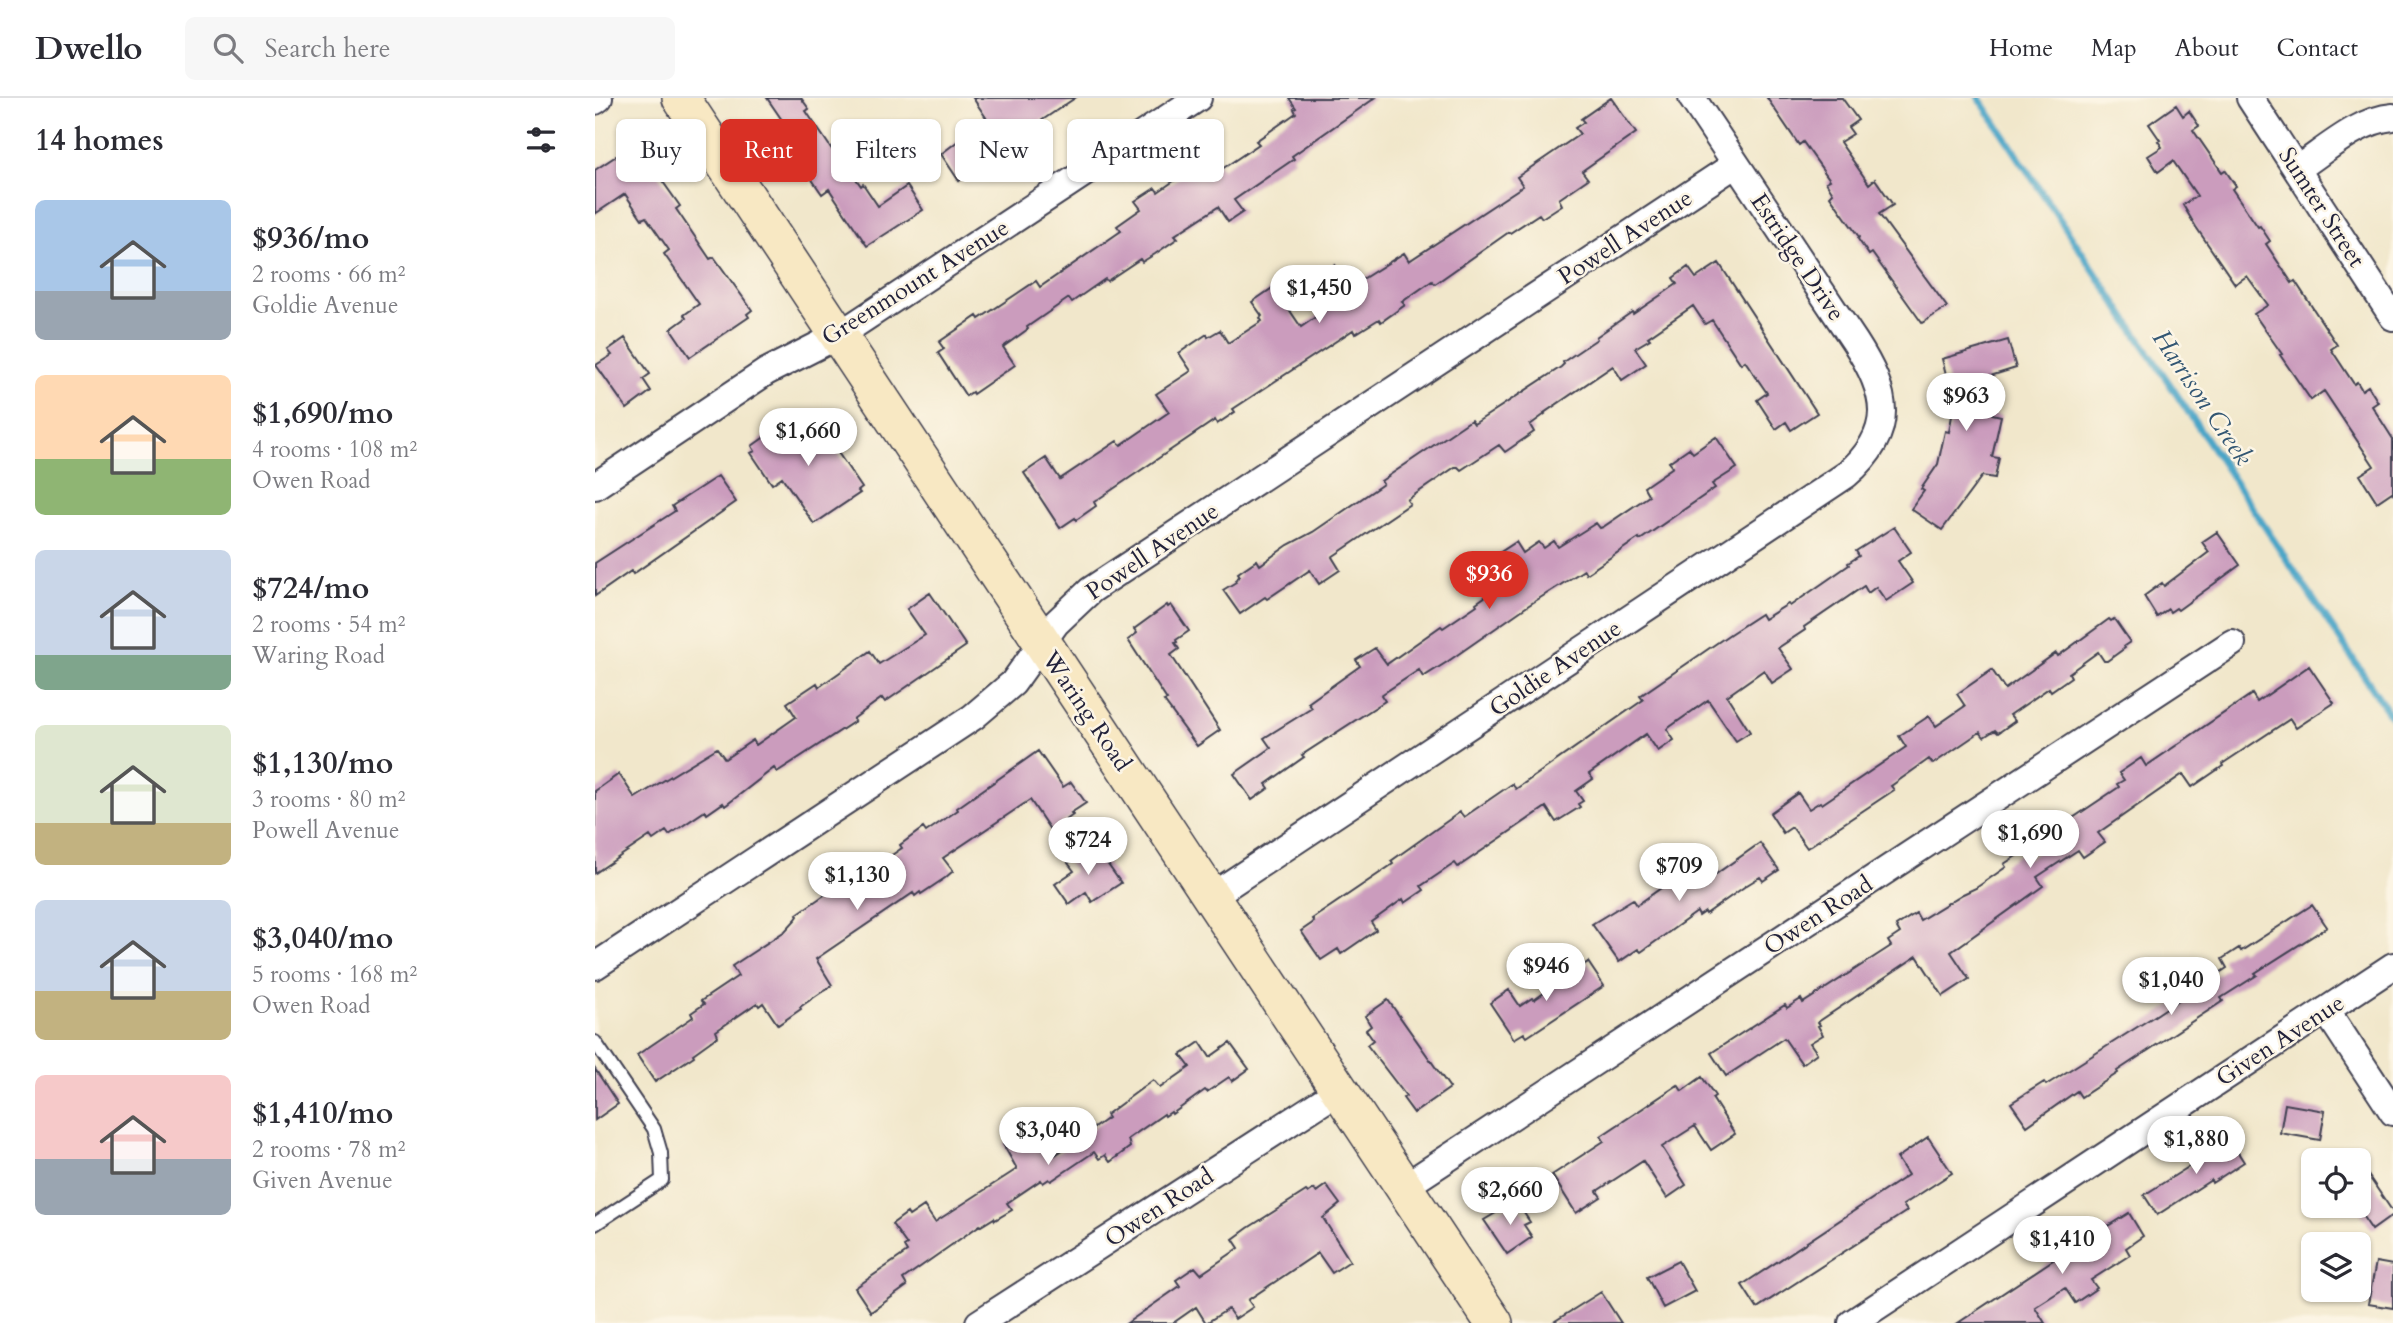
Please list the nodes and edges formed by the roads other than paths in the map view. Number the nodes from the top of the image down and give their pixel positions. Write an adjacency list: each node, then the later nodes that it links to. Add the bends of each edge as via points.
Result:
1 (681, 98): 9 (street, Waring Road)
2 (1198, 98): 9 (street, Greenmount Avenue)
3 (1692, 98): 6 (street, Estridge Drive)
4 (2250, 98): 7 (street, Sumter Street)
5 (2393, 117): 7 (street, via 2365,124)
6 (1736, 164): 10 (street, Estridge Drive, via 1866,360 1880,389); 12 (street, Powell Avenue, via 1112,576 1074,605)
7 (2297, 169): 8 (street, Sumter Street)
8 (2393, 317)
9 (839, 335): 11 (street, Greenmount Avenue, via 765,372); 12 (street, Waring Road)
10 (1880, 425): 14 (street, Goldie Avenue, via 1865,456 1846,475)
11 (595, 486)
12 (1041, 642): 14 (street, Waring Road); 15 (street, Powell Avenue, via 1013,683 973,717)
13 (2232, 643): 21 (street, Owen Road)
14 (1212, 896): 19 (street, Waring Road)
15 (595, 966)
16 (2393, 966): 17 (street, Given Avenue)
17 (2326, 1010): 20 (street); 25 (street, Given Avenue)
18 (595, 1042): 22 (lane, via 654,1129 661,1153 661,1180)
19 (1340, 1090): 21 (street, Waring Road); 23 (street, Owen Road)
20 (2393, 1112)
21 (1404, 1187): 24 (street, Waring Road)
22 (595, 1224)
23 (979, 1323)
24 (1494, 1323)
25 (1852, 1323)

